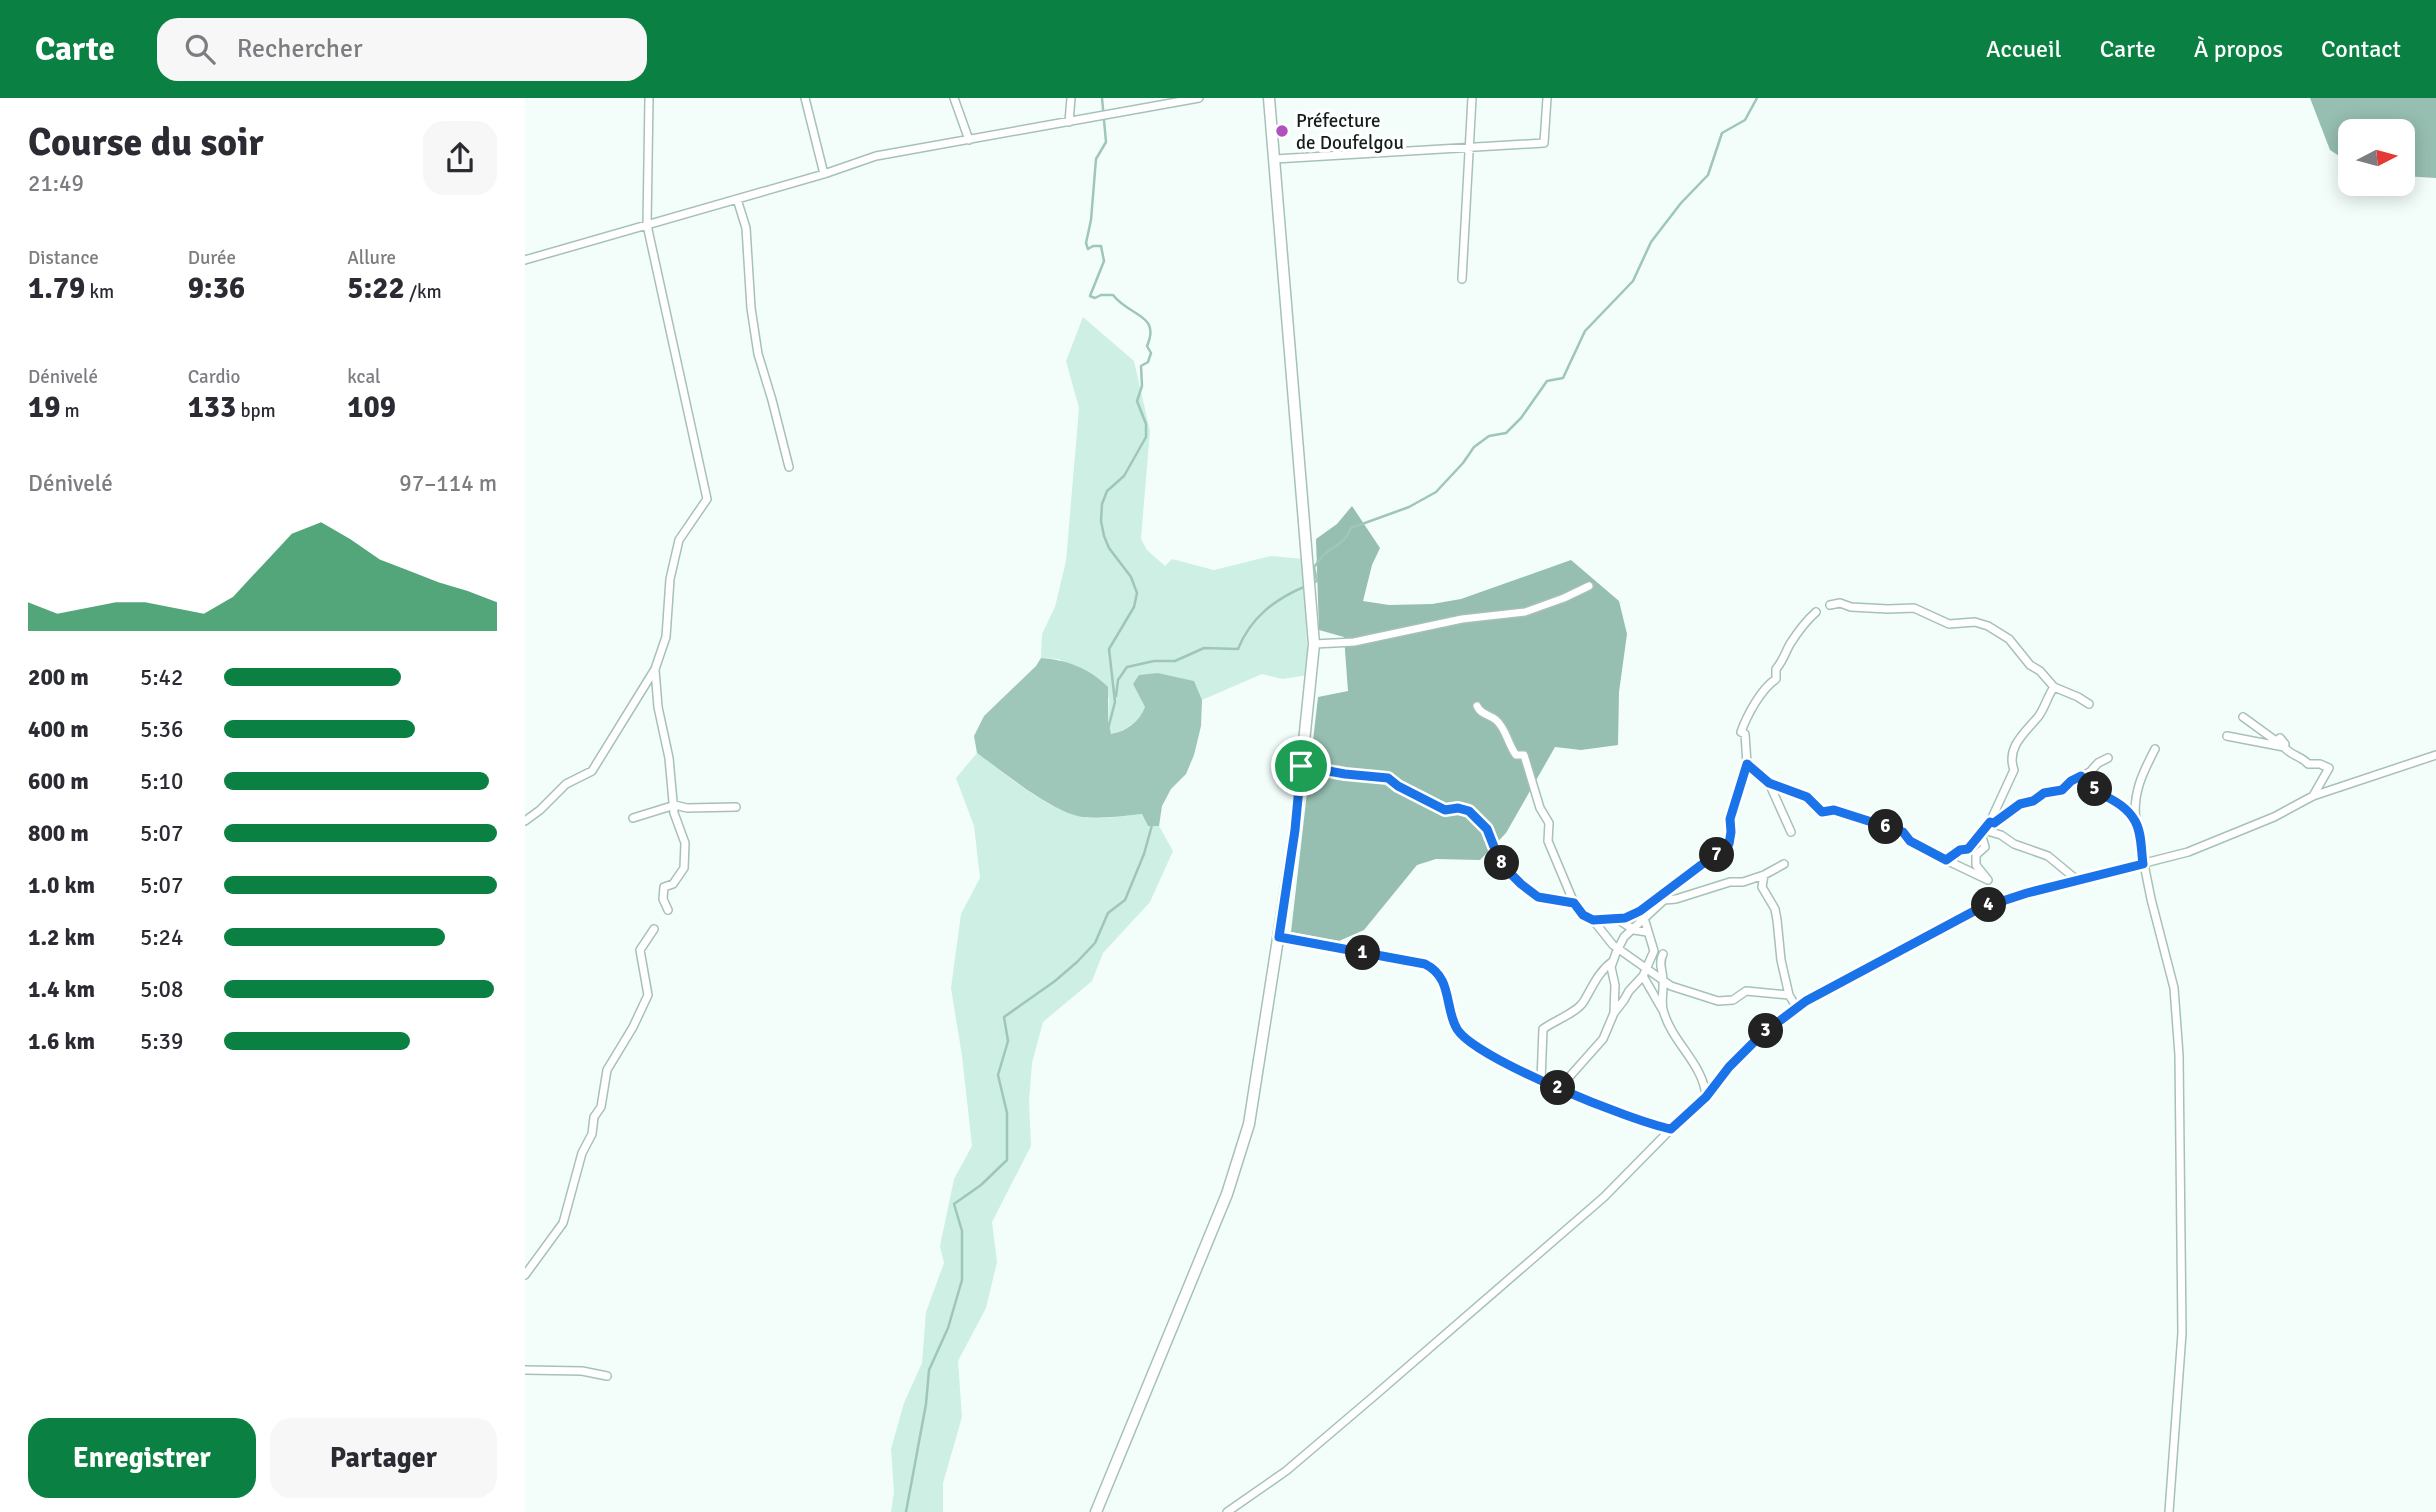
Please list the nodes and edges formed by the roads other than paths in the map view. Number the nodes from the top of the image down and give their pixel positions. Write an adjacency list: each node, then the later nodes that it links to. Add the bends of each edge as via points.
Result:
1 (649, 98): 15 (street)
2 (805, 98): 13 (street)
3 (954, 98): 10 (street)
4 (1071, 98): 9 (street)
5 (1199, 98): 9 (street)
6 (1269, 98): 12 (main road)
7 (1472, 98): 11 (street)
8 (1547, 98): 11 (street, via 1544,143)
9 (1069, 122): 10 (street)
10 (969, 140): 13 (street, via 876,156)
11 (1468, 146): 12 (street); 17 (street)
12 (1275, 159): 22 (main road)
13 (824, 174): 14 (street)
14 (737, 199): 15 (street); 18 (street, via 747,239 758,354)
15 (646, 225): 16 (street); 23 (street, via 707,499 679,540 670,579 666,637)
16 (525, 260)
17 (1462, 279)
18 (789, 467)
19 (1589, 586): 22 (street, via 1525,612 1462,618 1354,642)
20 (1831, 605): 24 (street, via 1915,608 1949,624 1988,626 2009,639)
21 (1816, 612): 33 (street, via 1791,642 1776,669 1776,679 1764,687 1746,716 1741,732 1745,734)
22 (1314, 644): 34 (main road)
23 (655, 669): 38 (street); 41 (street, via 591,771 566,784)
24 (2054, 688): 25 (street); 43 (street, via 2013,751 2014,771)
25 (2089, 704)
26 (1477, 706): 50 (street, via 1497,721 1516,755 1524,755 1549,823 1548,841)
27 (2243, 716): 29 (street, via 2276,741 2280,738)
28 (2227, 736): 29 (street)
29 (2284, 747): 37 (street, via 2308,764 2329,768)
30 (2155, 749): 42 (street, via 2140,777)
31 (2436, 755): 37 (street)
32 (2108, 758): 35 (street)
33 (1747, 764): 36 (street); 54 (street, via 1730,819 1729,844 1640,911)
34 (1301, 766): 50 (street, via 1388,778 1445,810 1469,811 1487,829 1498,857 1521,884 1538,897); 58 (main road)
35 (2081, 776): 42 (street, via 2124,806); 43 (street, via 2062,790 2020,804)
36 (1769, 783): 44 (street); 45 (street, via 1807,797 1822,812 1834,810 1903,832 1910,841)
37 (2313, 796): 47 (street, via 2229,836)
38 (675, 805): 39 (street); 40 (street); 51 (street, via 685,843 684,868 673,884 664,887)
39 (736, 807)
40 (633, 818)
41 (525, 821)
42 (2136, 821): 47 (street)
43 (1987, 825): 45 (street, via 1968,849); 45 (street, via 1982,837 1985,847 1976,855 1976,865 1988,880); 49 (street, via 1987,831 2048,856)
44 (1791, 832)
45 (1946, 860)
46 (1784, 864): 48 (street)
47 (2143, 864): 49 (street); 77 (street, via 2174,988 2179,1055 2182,1333)
48 (1763, 875): 52 (street, via 1664,900); 64 (street, via 1762,887 1775,909)
49 (2077, 880): 65 (street, via 1978,909)
50 (1574, 903): 53 (street)
51 (668, 910)
52 (1644, 918): 56 (street); 57 (street)
53 (1593, 920): 54 (street); 59 (street)
54 (1619, 920): 56 (street)
55 (654, 929): 72 (street, via 640,950 649,995 607,1070 601,1107 582,1153 563,1223)
56 (1634, 930): 57 (street); 59 (street)
57 (1647, 932): 62 (street, via 1654,951)
58 (1279, 937): 68 (street, via 1437,970 1457,1029 1471,1044); 75 (main road, via 1249,1124 1227,1194)
59 (1615, 946): 61 (street); 62 (street)
60 (1663, 954): 63 (street)
61 (1613, 961): 67 (street); 68 (street, via 1601,969 1583,1002 1569,1016 1559,1017 1543,1029)
62 (1645, 972): 63 (street); 66 (street); 67 (street)
63 (1663, 979): 64 (street, via 1671,986 1718,1001 1733,1000 1747,991); 66 (street)
64 (1789, 995): 65 (street)
65 (1797, 1008): 70 (street, via 1753,1043)
66 (1662, 1009): 70 (street, via 1695,1065)
67 (1614, 1013): 69 (street, via 1603,1040)
68 (1541, 1081): 69 (street)
69 (1561, 1090): 71 (street, via 1648,1125)
70 (1706, 1097): 71 (street)
71 (1671, 1129): 76 (street, via 1604,1197 1354,1413 1286,1471)
72 (525, 1275)
73 (525, 1370): 74 (street)
74 (607, 1376)
75 (1096, 1512)
76 (1227, 1512)
77 (2169, 1512)

